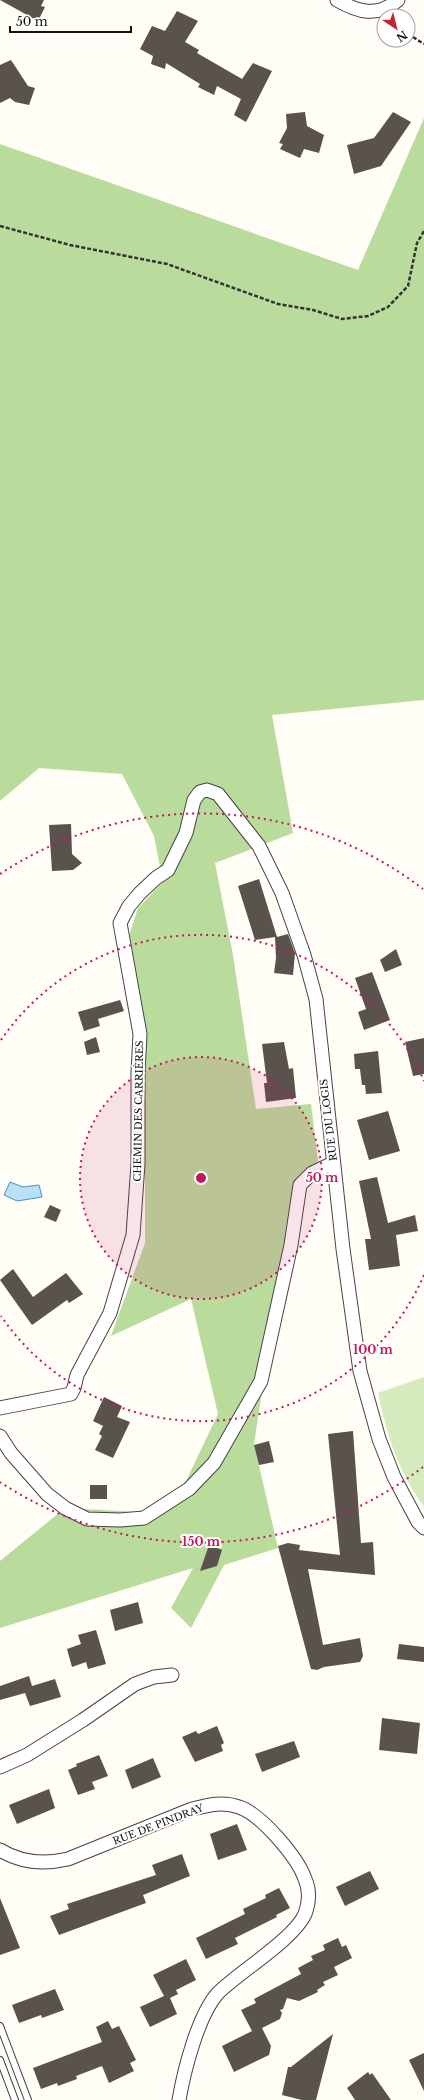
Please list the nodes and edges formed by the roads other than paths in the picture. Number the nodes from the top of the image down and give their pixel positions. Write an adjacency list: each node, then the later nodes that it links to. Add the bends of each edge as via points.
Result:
1 (337, 0): 2 (street, via 355,10 372,12)
2 (398, 0)
3 (218, 794): 4 (street, RUE DU LOGIS, via 259,846 296,928 316,999); 5 (street, CHEMIN DES CARRIÈRES, via 207,790 200,792 194,800 186,833 168,870 140,893 120,922 140,1034 138,1164 133,1235 110,1313 76,1375 71,1394)
4 (333, 1163): 6 (street, via 312,1173 300,1184 291,1245 261,1381 214,1462 189,1489 144,1518 87,1519 65,1508 48,1494 11,1453); 7 (street, RUE DU LOGIS, via 360,1371 379,1439 394,1477 418,1522)
5 (0, 1408)
6 (0, 1436)
7 (424, 1528)
8 (172, 1675): 9 (street, via 154,1677 135,1684 27,1755)
9 (0, 1768)
10 (0, 1850): 15 (street, RUE DE PINDRAY, via 20,1859 52,1863 68,1859 192,1809 212,1804 228,1804 254,1814 269,1827 295,1862 305,1878 308,1891 305,1915 286,1936 223,1988 209,2005 190,2054)
11 (0, 2026): 14 (lane)
12 (0, 2060): 13 (lane)
13 (15, 2100)
14 (28, 2100)
15 (179, 2100)

